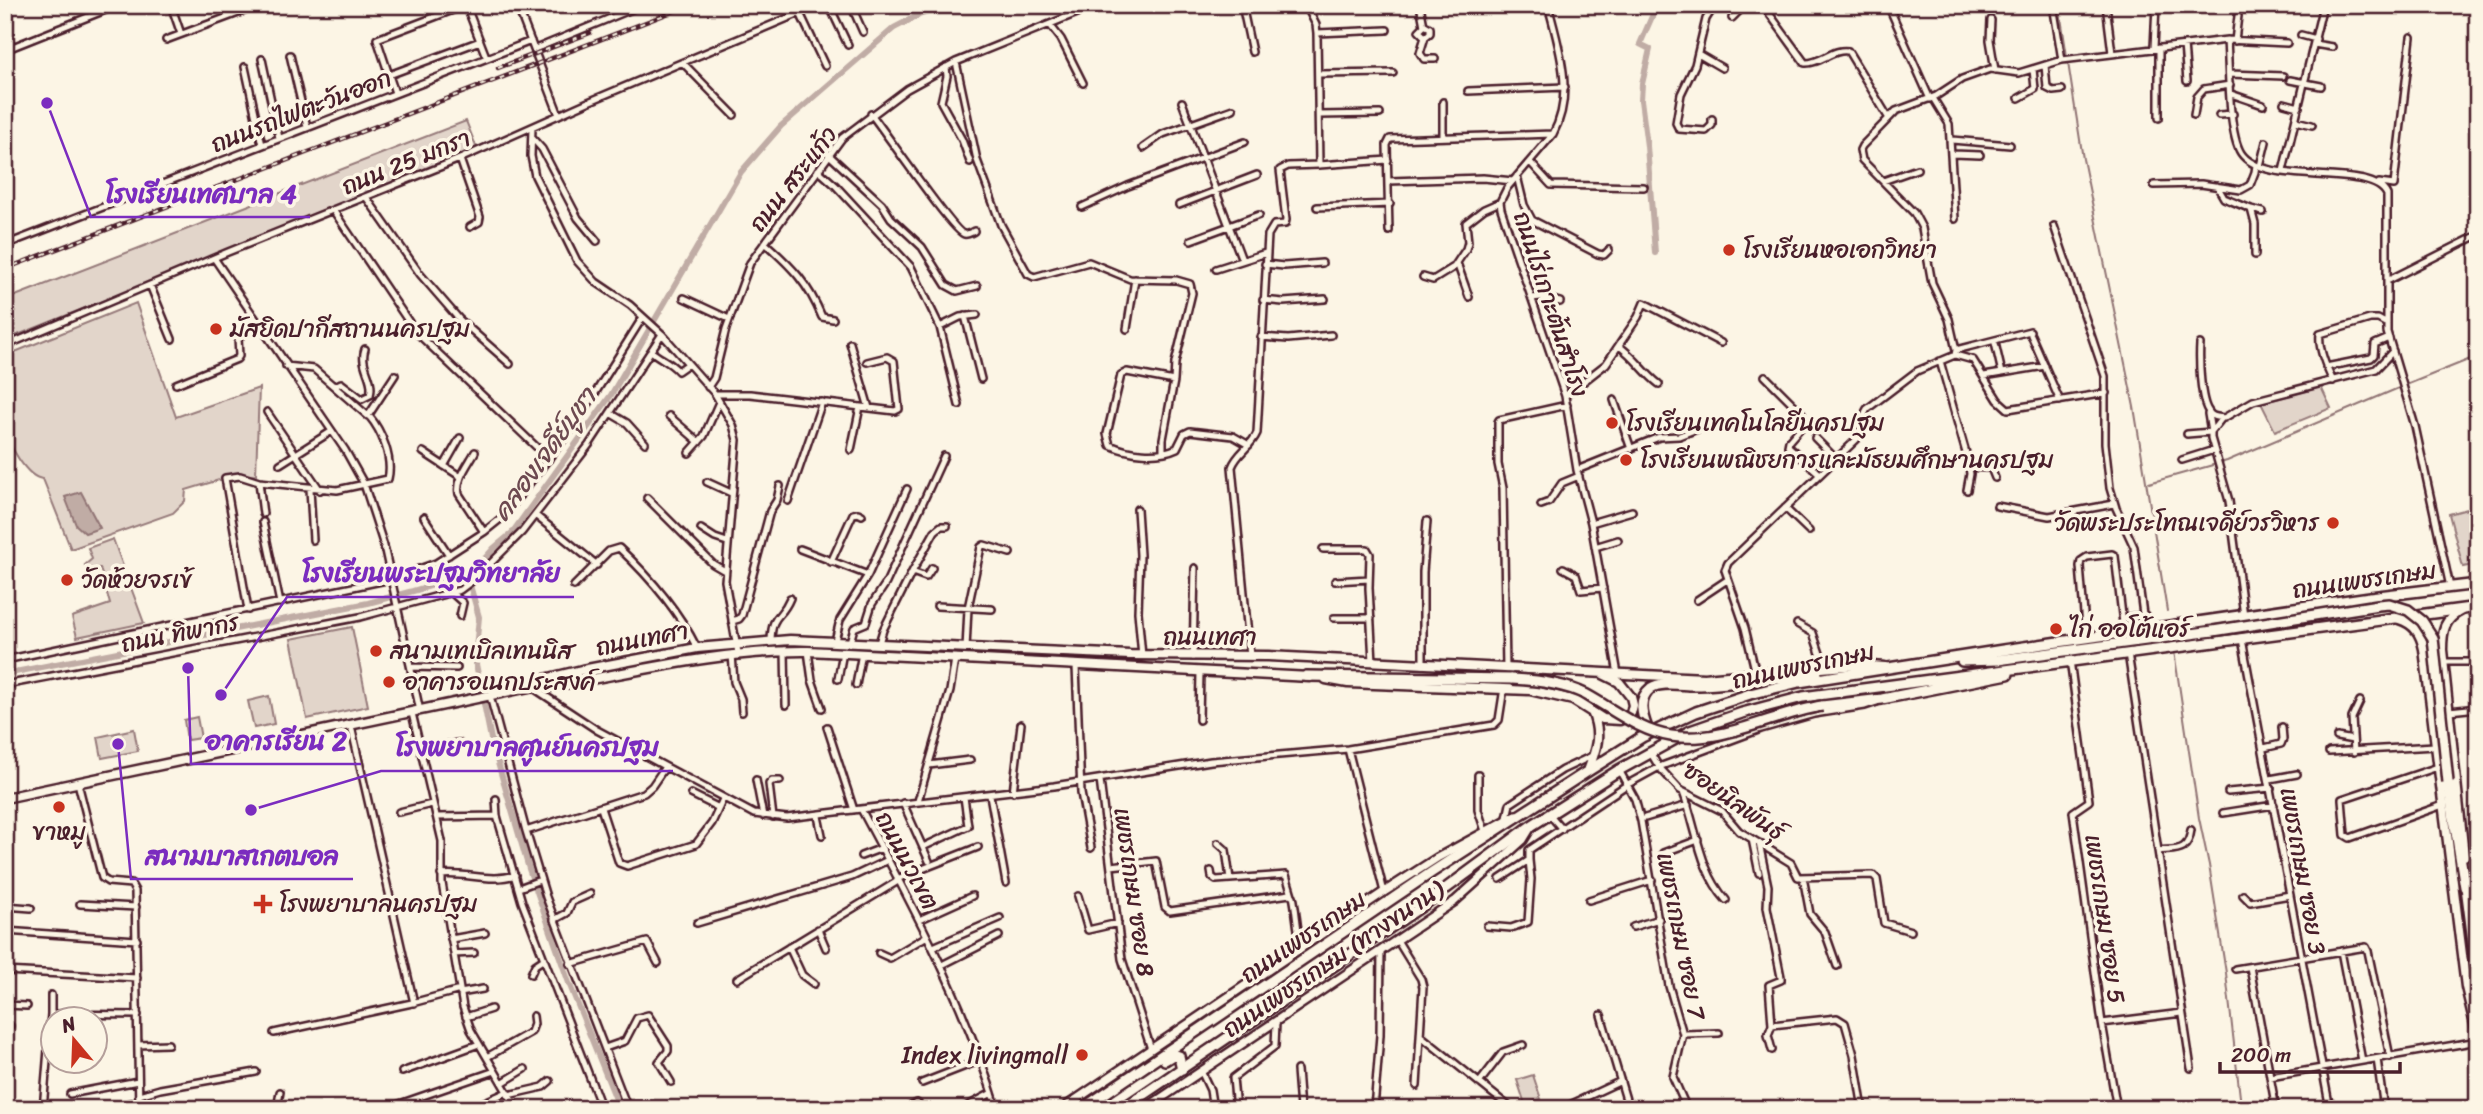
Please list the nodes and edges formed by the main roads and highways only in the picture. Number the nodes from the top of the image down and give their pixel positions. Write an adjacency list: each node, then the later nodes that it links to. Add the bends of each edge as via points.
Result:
1 (2478, 584): 11 (highway, ถนนเพชรเกษม)
2 (2478, 607): 3 (highway, ถนนเพชรเกษม)
3 (2465, 608): 4 (highway, ถนนเพชรเกษม); 5 (main road, via 2449,618)
4 (2391, 618): 6 (main road, via 2414,626); 10 (highway, ถนนเพชรเกษม)
5 (2442, 637): 6 (main road); 25 (main road)
6 (2422, 639): 27 (main road, via 2466,987)
7 (735, 650): 8 (main road, ถนนเทศา, via 771,640 835,640); 13 (main road, ถนนเทศา); 18 (main road, ถนนเทศา, via 542,688); 18 (main road, ถนนเทศา, via 697,648 582,670)
8 (1130, 656): 9 (main road, ถนนเทศา); 13 (main road)
9 (1178, 657): 14 (main road); 15 (main road, ถนนเทศา, via 1250,656)
10 (2058, 662): 20 (highway, bridge, via 1882,699 1822,706 1701,738 1670,736); 24 (highway, ถนนเพชรเกษม, via 1803,697 1742,713 1689,731)
11 (1919, 663): 12 (highway, ถนนเพชรเกษม); 25 (highway, bridge, via 1998,660 2378,605 2408,610 2433,638)
12 (1891, 668): 15 (main road, ถนนเทศา, via 1857,665 1704,678); 16 (highway, ถนนเพชรเกษม)
13 (1131, 669): 14 (main road, ถนนเทศา)
14 (1177, 671): 17 (main road, ถนนเทศา)
15 (1603, 674): 19 (main road, ถนนเทศา, via 1626,689 1633,705 1620,720 1603,719)
16 (1849, 674): 20 (highway, via 1649,689 1642,704); 21 (highway, ถนนเพชรเกษม, via 1750,694 1696,712 1642,737)
17 (1307, 676): 19 (main road, ถนนเทศา, via 1348,683 1553,693); 20 (highway, bridge, via 1512,679 1564,685)
18 (532, 686): 22 (main road, ถนนเทศา)
19 (1592, 712): 21 (main road, via 1599,735)
20 (1647, 728)
21 (1588, 771): 23 (highway, ถนนเพชรเกษม)
22 (5, 798)
23 (1528, 811): 29 (highway, ถนนเพชรเกษม); 30 (main road, ถนนเพชรเกษม (ทางขนาน), via 1507,818 1384,892)
24 (1531, 826): 28 (highway, ถนนเพชรเกษม); 33 (main road, ถนนเพชรเกษม (ทางขนาน), via 1523,840 1455,901)
25 (2465, 892): 26 (main road)
26 (2478, 984)
27 (2478, 1039)
28 (1182, 1069): 29 (highway, via 1180,1057 1172,1055 1140,1079); 32 (highway, ถนนเพชรเกษม)
29 (1112, 1089): 31 (highway, ถนนเพชรเกษม)
30 (1062, 1109)
31 (1082, 1109)
32 (1122, 1109)
33 (1145, 1109)

